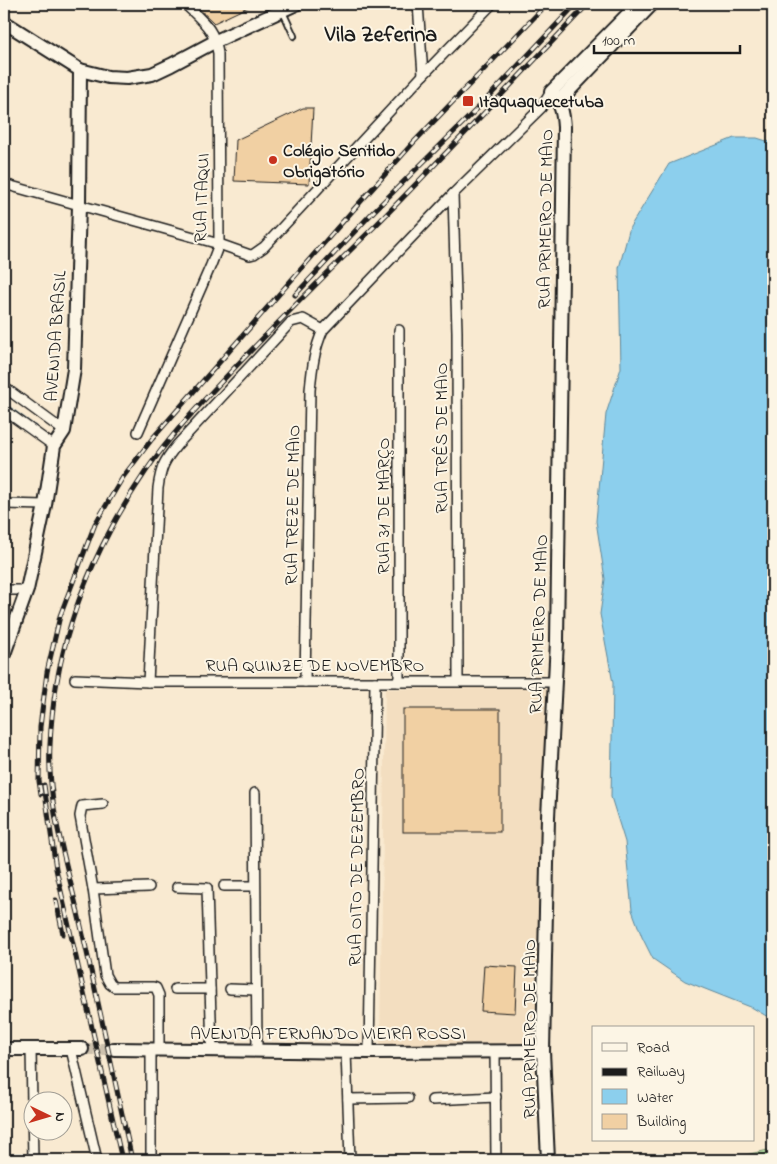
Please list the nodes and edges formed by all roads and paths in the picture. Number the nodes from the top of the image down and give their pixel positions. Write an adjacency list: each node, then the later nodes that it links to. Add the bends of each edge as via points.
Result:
1 (185, 4): 10 (street, via 212,31)
2 (296, 4): 7 (main road)
3 (418, 4): 12 (street)
4 (492, 4): 12 (street)
5 (638, 4): 13 (main road)
6 (652, 4): 13 (main road)
7 (282, 10): 9 (lane); 10 (main road)
8 (4, 22): 11 (main road)
9 (294, 36)
10 (216, 41): 11 (main road, via 140,77 108,77); 17 (street, RUA ITAQUI, via 219,67)
11 (80, 70): 16 (main road, AVENIDA BRASIL)
12 (423, 75): 17 (street, via 264,247 254,254 247,254)
13 (555, 97): 15 (street); 36 (main road, RUA PRIMEIRO DE MAIO, via 564,114)
14 (4, 184): 16 (street)
15 (452, 194): 18 (street); 31 (street, RUA TRÊS DE MAIO, via 457,342)
16 (79, 206): 17 (street); 22 (main road, AVENIDA BRASIL, via 74,369)
17 (219, 244): 23 (street, RUA ITAQUI)
18 (323, 330): 32 (street, via 303,319 291,322 165,460 158,488); 33 (street, RUA TREZE DE MAIO, via 316,344 310,390)
19 (399, 330): 35 (street, RUA 31 DE MARÇO)
20 (4, 387): 22 (street)
21 (4, 410): 24 (street)
22 (64, 431): 24 (main road, AVENIDA BRASIL)
23 (138, 432)
24 (54, 446): 26 (main road, AVENIDA BRASIL)
25 (4, 504): 26 (street)
26 (45, 505): 28 (main road, AVENIDA BRASIL)
27 (4, 590): 28 (street)
28 (27, 590): 29 (main road, AVENIDA BRASIL)
29 (4, 654)
30 (75, 679): 32 (street, RUA QUINZE DE NOVEMBRO)
31 (458, 681): 35 (street, RUA QUINZE DE NOVEMBRO); 36 (street, RUA QUINZE DE NOVEMBRO)
32 (148, 682): 33 (street, RUA QUINZE DE NOVEMBRO)
33 (305, 682): 34 (street, RUA QUINZE DE NOVEMBRO)
34 (375, 682): 35 (street, RUA QUINZE DE NOVEMBRO); 58 (street, RUA OITO DE DEZEMBRO)
35 (399, 682)
36 (555, 682): 56 (main road, RUA PRIMEIRO DE MAIO, via 548,817)
37 (255, 793): 40 (street)
38 (103, 804): 43 (street, via 86,805 80,810)
39 (224, 886): 40 (street)
40 (255, 886): 47 (street)
41 (149, 887): 43 (street)
42 (177, 887): 45 (street, via 207,888)
43 (93, 889): 52 (street, via 107,980 114,987 154,987 159,995)
44 (175, 989): 45 (street)
45 (210, 989): 53 (street)
46 (230, 989): 47 (street)
47 (256, 990): 54 (street)
48 (4, 1049): 49 (main road)
49 (31, 1049): 50 (main road); 63 (street)
50 (76, 1049): 64 (street)
51 (114, 1049): 52 (main road, AVENIDA FERNANDO VIEIRA ROSSI)
52 (155, 1049): 53 (main road, AVENIDA FERNANDO VIEIRA ROSSI); 65 (street)
53 (212, 1051): 54 (main road, AVENIDA FERNANDO VIEIRA ROSSI)
54 (257, 1051): 57 (main road, AVENIDA FERNANDO VIEIRA ROSSI)
55 (495, 1051): 56 (main road, AVENIDA FERNANDO VIEIRA ROSSI); 58 (main road, AVENIDA FERNANDO VIEIRA ROSSI); 59 (street)
56 (543, 1051): 68 (main road, RUA PRIMEIRO DE MAIO)
57 (346, 1052): 58 (main road, AVENIDA FERNANDO VIEIRA ROSSI); 61 (street)
58 (369, 1052)
59 (496, 1097): 62 (street); 67 (street)
60 (408, 1098): 61 (street)
61 (348, 1099): 66 (street)
62 (432, 1100)
63 (33, 1160)
64 (97, 1160)
65 (151, 1160)
66 (350, 1160)
67 (496, 1160)
68 (548, 1160)

